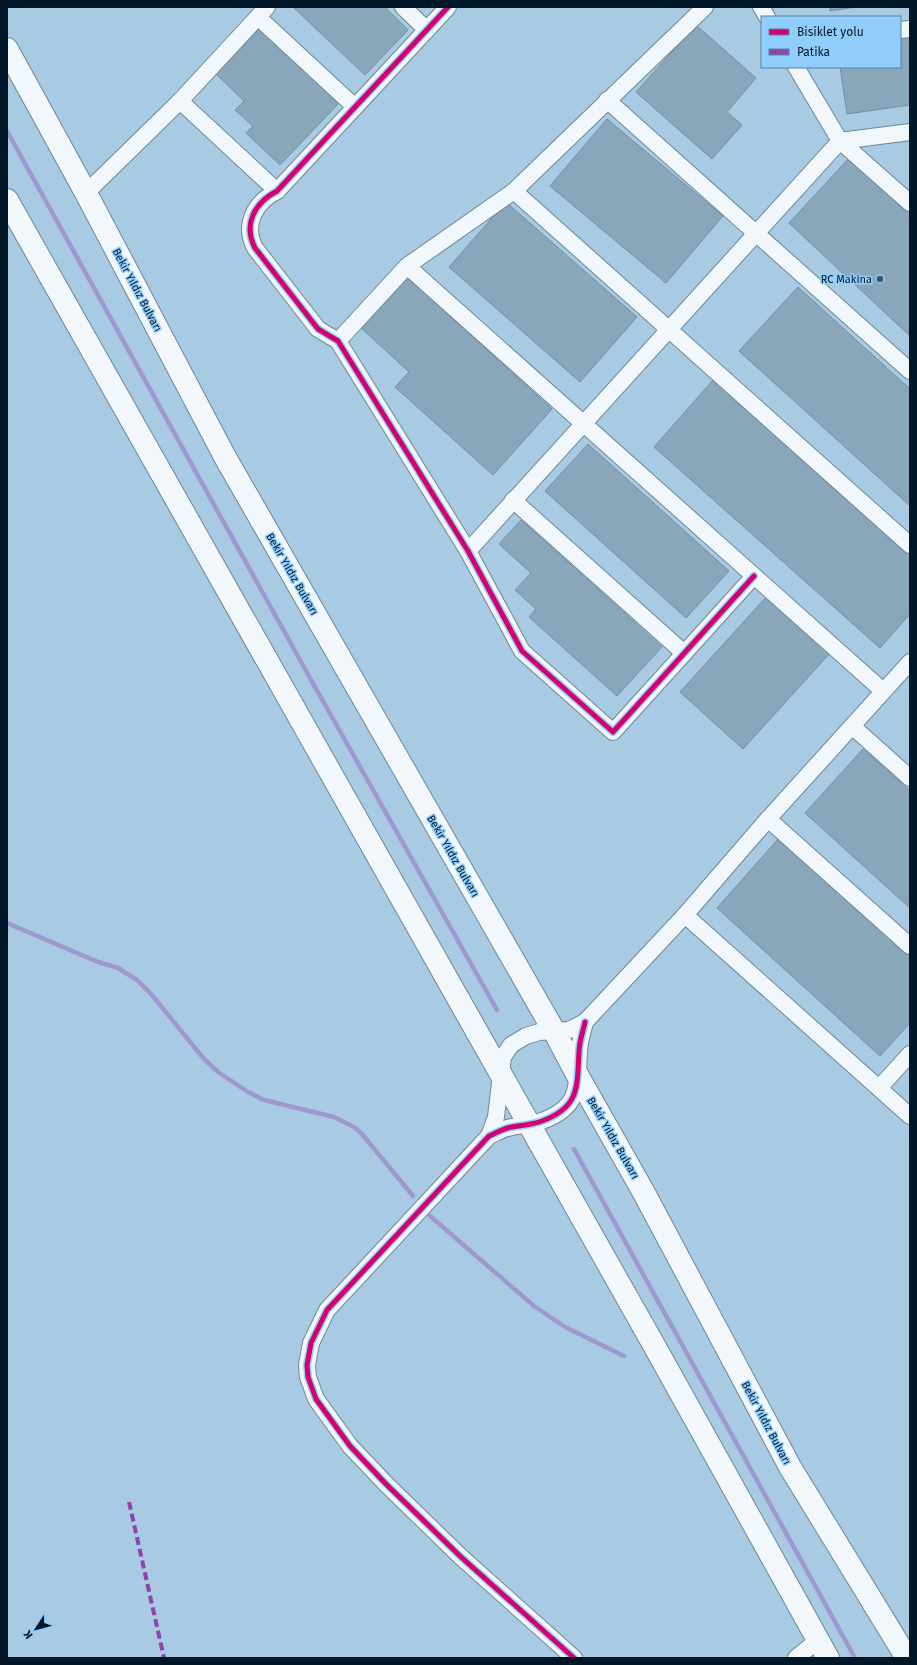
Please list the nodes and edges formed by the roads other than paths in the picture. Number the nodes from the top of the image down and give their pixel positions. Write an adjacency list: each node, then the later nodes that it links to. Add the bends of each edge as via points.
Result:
1 (403, 7): 7 (street)
2 (448, 7): 7 (street)
3 (705, 7): 10 (street)
4 (761, 7): 6 (street)
5 (262, 12): 11 (street); 12 (street)
6 (766, 16)
7 (427, 30): 12 (street)
8 (7, 49): 17 (main road, Bekir Yıldız Bulvarı)
9 (797, 68): 14 (street)
10 (607, 100): 15 (street); 20 (street)
11 (180, 101): 16 (street); 17 (street)
12 (355, 107): 16 (street)
13 (910, 132): 14 (street)
14 (840, 141): 19 (street); 20 (street)
15 (514, 191): 21 (street); 22 (street)
16 (277, 192): 23 (street, via 261,201 256,209 250,226 252,242 318,330)
17 (86, 193): 39 (main road, Bekir Yıldız Bulvarı, via 225,457)
18 (7, 200): 41 (main road)
19 (910, 203)
20 (756, 233): 22 (street); 24 (street)
21 (407, 266): 23 (street); 25 (street)
22 (669, 329): 25 (street); 27 (street)
23 (338, 341): 28 (street)
24 (910, 371)
25 (583, 423): 26 (street); 29 (street)
26 (513, 500): 28 (street); 30 (street)
27 (910, 544)
28 (468, 551): 30 (street, via 522,651 613,732)
29 (754, 576): 30 (street); 32 (street)
30 (684, 653)
31 (910, 662): 32 (street)
32 (883, 692): 33 (street)
33 (852, 726): 34 (street); 35 (street)
34 (910, 778)
35 (768, 819): 36 (street); 37 (street)
36 (685, 915): 38 (street); 43 (street)
37 (910, 946)
38 (585, 1022): 39 (street, via 569,1030); 42 (street, via 579,1050)
39 (554, 1031): 41 (street, via 526,1036 511,1045 503,1057); 42 (main road, Bekir Yıldız Bulvarı)
40 (910, 1054): 43 (street)
41 (500, 1075): 45 (main road); 46 (street, via 496,1117)
42 (578, 1078): 45 (street, via 574,1096 567,1108); 50 (main road, Bekir Yıldız Bulvarı, via 644,1193 790,1467)
43 (879, 1088): 44 (street)
44 (910, 1116)
45 (529, 1125): 46 (street, via 511,1127); 47 (main road)
46 (489, 1136): 48 (street, via 327,1310 311,1343 308,1377 316,1399 350,1446 381,1479 460,1557)
47 (823, 1649): 49 (street)
48 (574, 1658)
49 (796, 1658)
50 (907, 1658)

